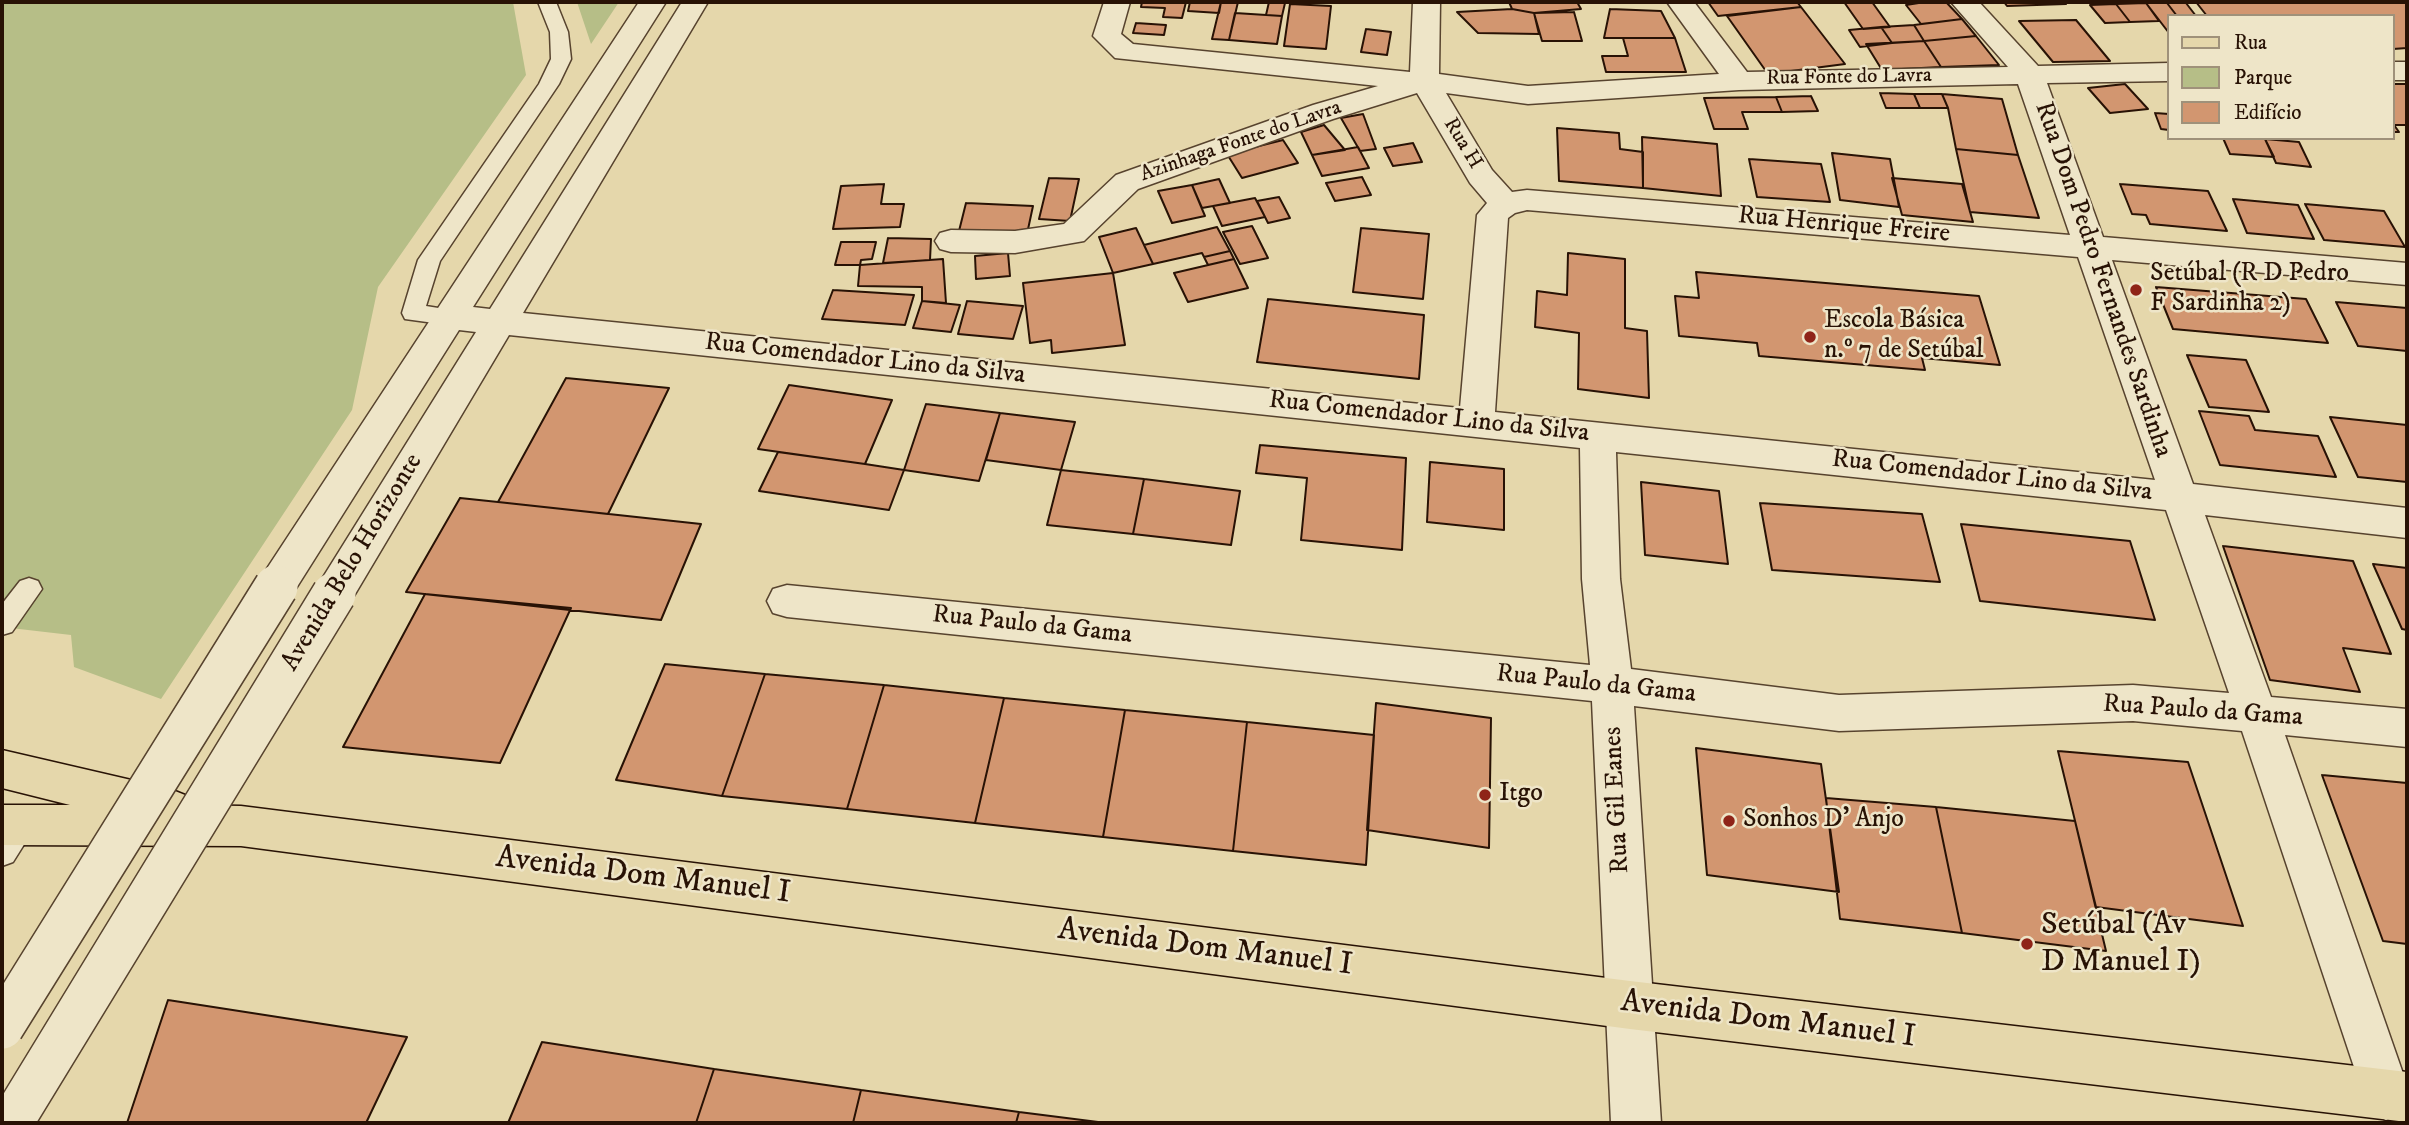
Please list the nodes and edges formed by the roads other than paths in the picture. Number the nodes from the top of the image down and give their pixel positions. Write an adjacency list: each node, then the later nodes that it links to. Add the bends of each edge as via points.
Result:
1 (547, 2): 17 (lane, via 559,32 562,59 429,260 413,313)
2 (652, 2): 17 (street, Avenida Belo Horizonte)
3 (695, 2): 18 (street, Avenida Belo Horizonte)
4 (1117, 2): 10 (street, via 1107,36 1125,52)
5 (1427, 2): 10 (street)
6 (1680, 2): 11 (street)
7 (1964, 2): 9 (street, Rua Dom Pedro Fernandes Sardinha)
8 (2168, 72): 9 (street, Rua Fonte do Lavra)
9 (2029, 73): 11 (street, Rua Fonte do Lavra); 15 (street, Rua Dom Pedro Fernandes Sardinha)
10 (1424, 81): 12 (street, Rua H); 13 (street, Rua H, via 1481,176); 14 (street, Azinhaga Fonte do Lavra, via 1127,182 1073,233 1015,242)
11 (1739, 81): 12 (street, Rua Fonte do Lavra)
12 (1528, 95)
13 (1505, 204): 15 (street, Rua Henrique Freire, via 1527,200); 19 (street, via 1493,215)
14 (951, 241)
15 (2089, 246): 16 (street, Rua Henrique Freire); 21 (street, Rua Dom Pedro Fernandes Sardinha)
16 (2407, 274)
17 (449, 317): 18 (street, Rua Comendador Lino da Silva); 33 (street, Avenida Belo Horizonte, bridge)
18 (500, 322): 19 (street, Rua Comendador Lino da Silva); 35 (street, Avenida Belo Horizonte, bridge)
19 (1476, 423): 20 (street, Rua Comendador Lino da Silva)
20 (1598, 436): 21 (street, Rua Comendador Lino da Silva); 26 (street, Rua Gil Eanes, via 1601,579)
21 (2178, 496): 22 (street, Rua Comendador Lino da Silva); 27 (street, Rua Dom Pedro Fernandes Sardinha)
22 (2407, 523)
23 (29, 589): 25 (lane)
24 (787, 601): 26 (street, Rua Paulo da Gama)
25 (2, 624)
26 (1612, 685): 27 (street, Rua Paulo da Gama, via 1839,713 2133,703); 32 (street, Rua Gil Eanes)
27 (2256, 715): 28 (street, Rua Paulo da Gama); 34 (street, Rua Dom Pedro Fernandes Sardinha)
28 (2407, 728)
29 (2, 769): 30 (main road)
30 (241, 826): 31 (main road, Avenida Dom Manuel I); 32 (main road, Avenida Dom Manuel I)
31 (8, 835)
32 (1630, 1005): 34 (main road, Avenida Dom Manuel I); 36 (street, Rua Gil Eanes)
33 (2, 1027)
34 (2397, 1096)
35 (11, 1123)
36 (1636, 1123)

